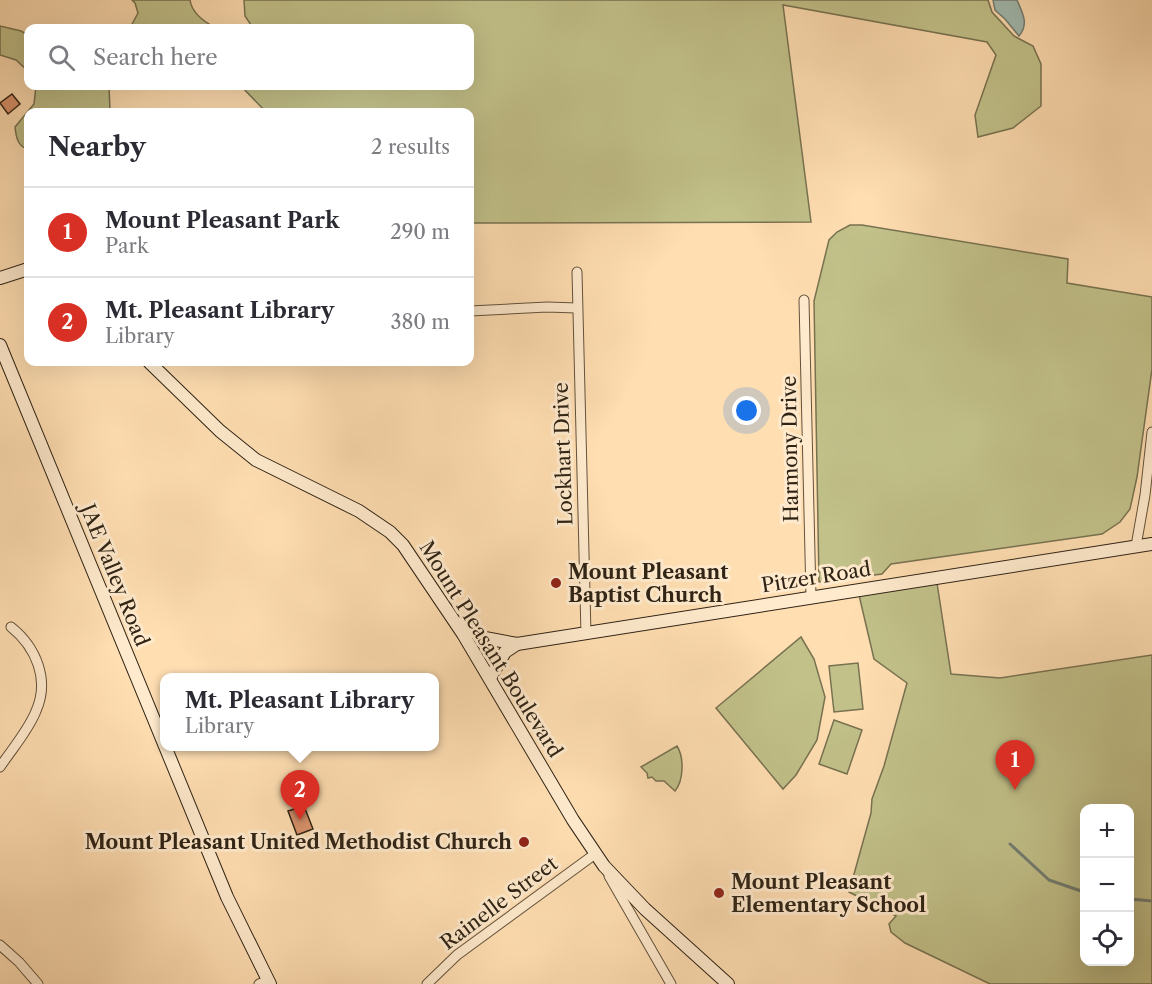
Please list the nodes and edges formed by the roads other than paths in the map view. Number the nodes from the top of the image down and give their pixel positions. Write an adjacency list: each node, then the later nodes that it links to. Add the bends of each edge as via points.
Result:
1 (24, 269): 3 (street)
2 (577, 272): 5 (street, Lockhart Drive)
3 (0, 278)
4 (804, 300): 12 (street, Harmony Drive)
5 (578, 308): 6 (street); 15 (street, Lockhart Drive)
6 (474, 310)
7 (0, 345): 18 (street, JAE Valley Road)
8 (153, 366): 13 (street, Mount Pleasant Boulevard, via 212,424 256,460 359,511 390,532)
9 (1152, 432): 11 (street)
10 (1152, 544): 11 (street, Pitzer Road)
11 (1136, 546): 12 (street, Pitzer Road)
12 (811, 597): 15 (street, Pitzer Road)
13 (454, 621): 16 (street, Pitzer Road, via 485,638); 17 (street, Mount Pleasant Boulevard)
14 (10, 627): 20 (street, via 34,653 42,689 32,720)
15 (586, 634): 16 (street, Pitzer Road)
16 (517, 644): 17 (street, via 505,652)
17 (490, 678): 21 (street, Mount Pleasant Boulevard)
18 (160, 735)
19 (167, 751): 24 (street, JAE Valley Road)
20 (0, 767)
21 (595, 854): 22 (street, Mount Pleasant Boulevard); 26 (street, Rainelle Street, via 457,955)
22 (604, 866): 27 (street, Mount Pleasant Boulevard); 28 (street)
23 (0, 945): 25 (street)
24 (266, 982)
25 (38, 984)
26 (427, 984)
27 (671, 984)
28 (728, 984)

